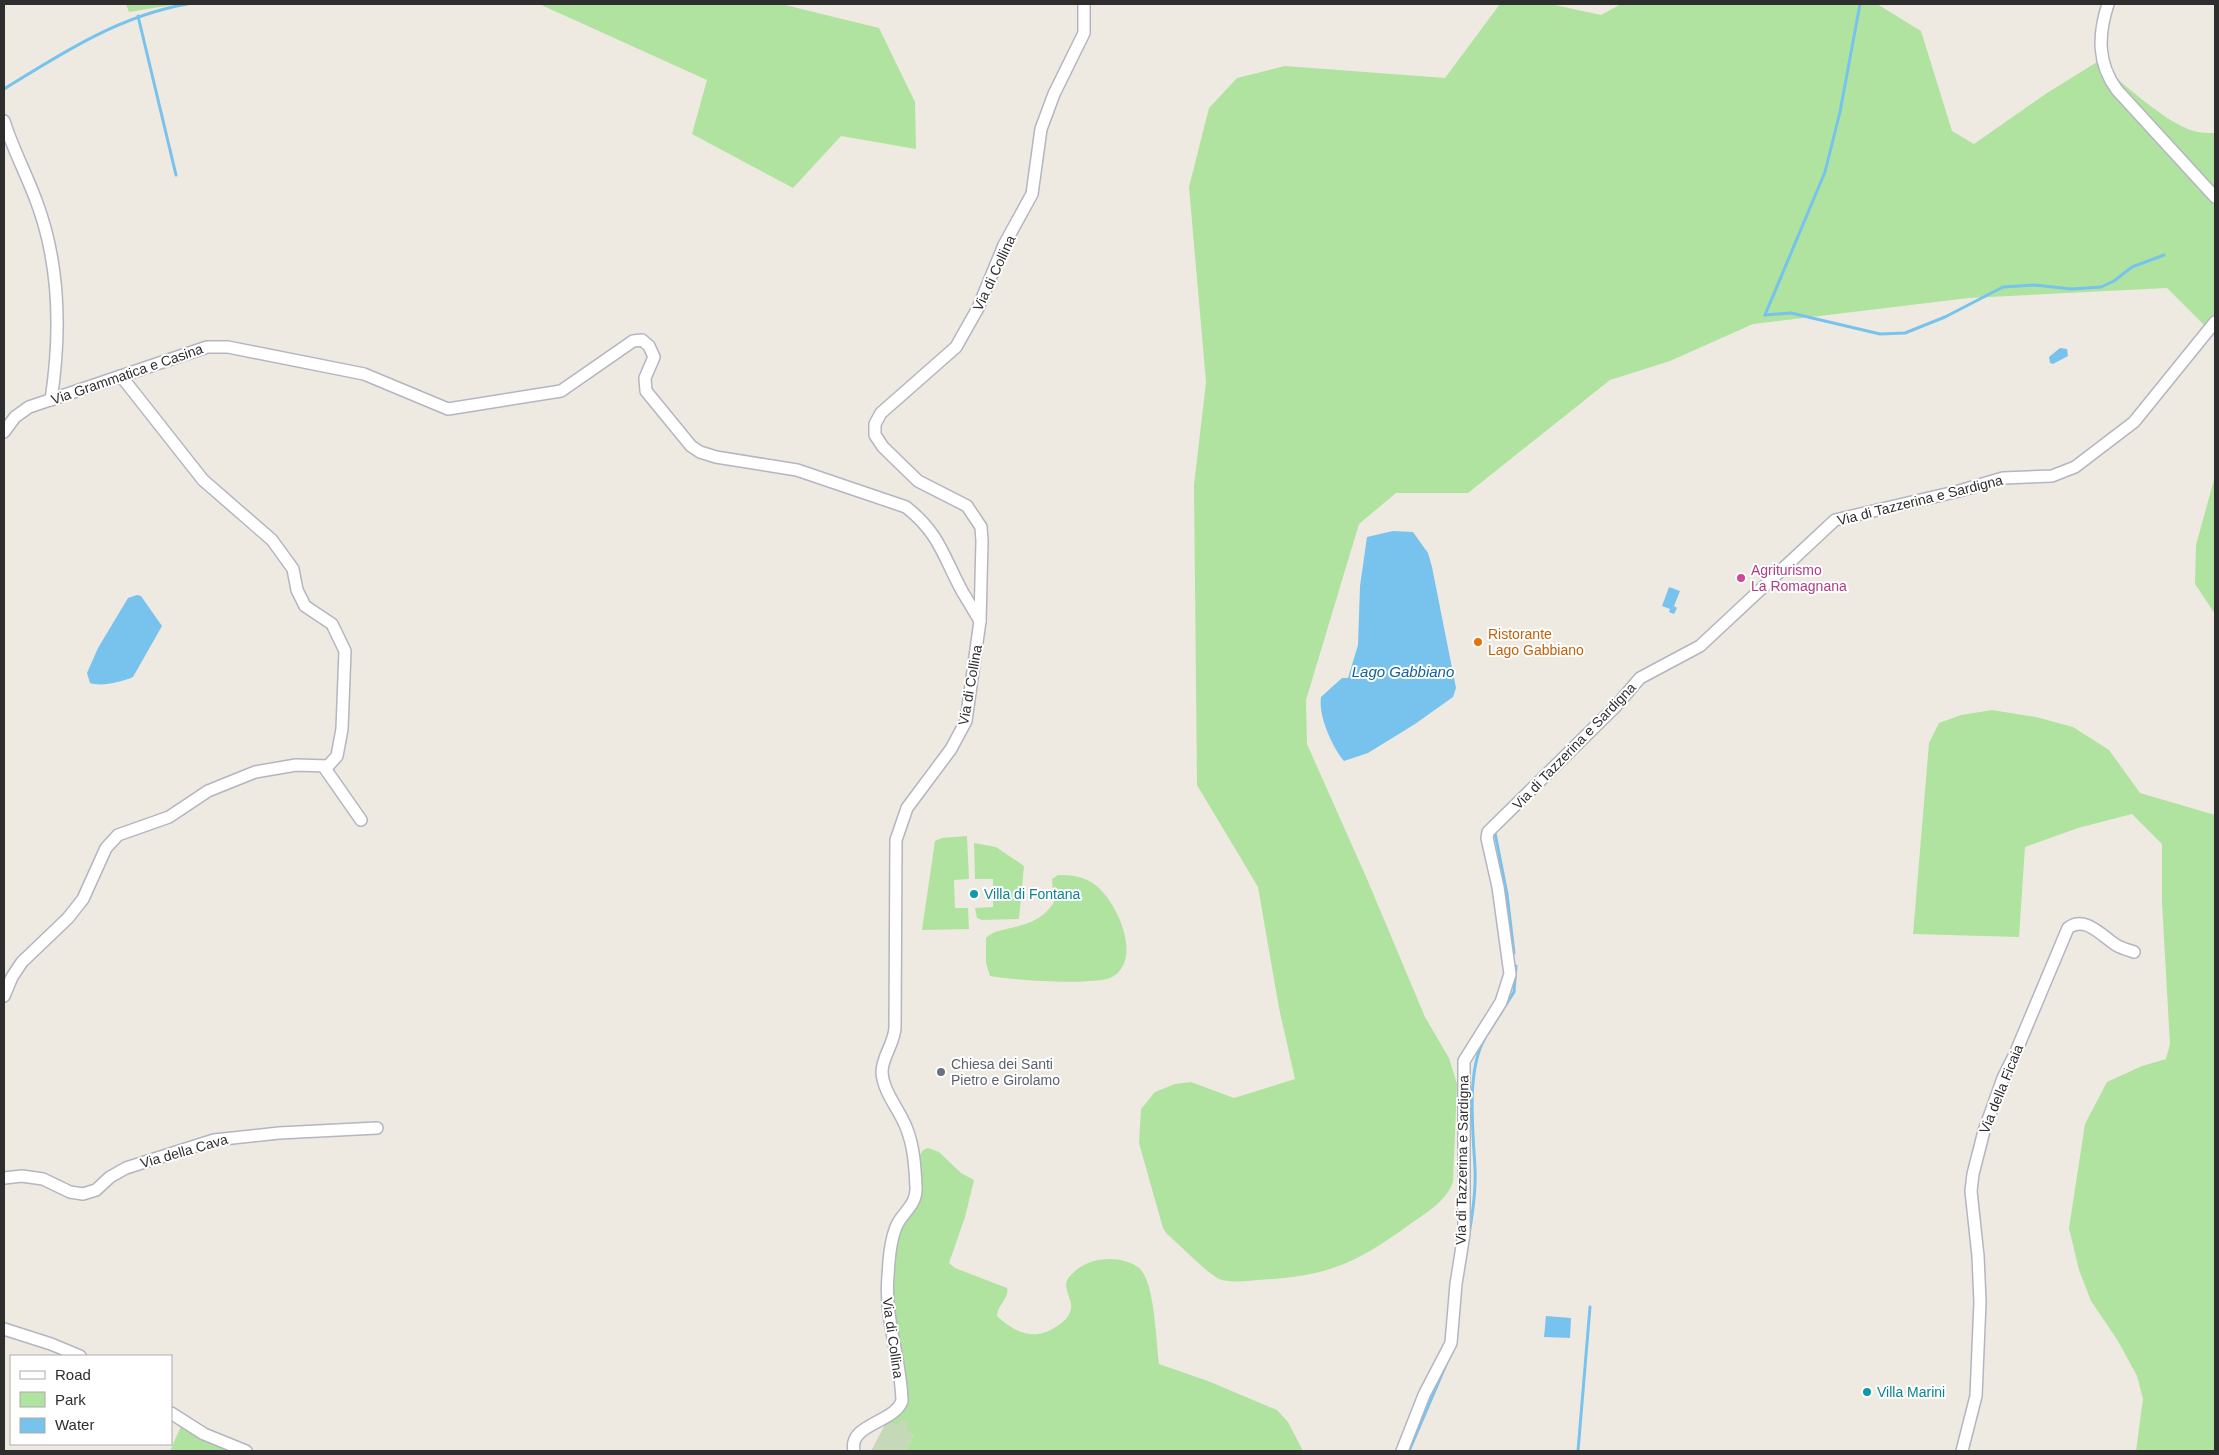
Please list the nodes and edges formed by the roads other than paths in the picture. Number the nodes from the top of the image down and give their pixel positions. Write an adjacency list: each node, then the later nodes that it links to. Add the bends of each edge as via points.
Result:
1 (1084, 4): 9 (street, Via di Collina, via 1084,33 1054,94 1041,130 1032,194 1004,245 978,308 956,347 882,413 875,424 875,435 891,457 930,489 960,501 978,520 982,540)
2 (2108, 4): 4 (street, via 2102,23 2102,59 2111,82)
3 (4, 121): 7 (street, via 37,203 55,279 56,336)
4 (2215, 197)
5 (2215, 322): 21 (street, Via di Tazzerina e Sardigna, via 2134,422 2075,467 2052,476 2003,478 1835,520 1700,646 1640,678 1611,711 1488,832 1510,974 1501,1002 1464,1061 1464,1234 1451,1343 1424,1395)
6 (121, 376): 7 (street, Via Grammatica e Casina); 9 (street, Via Grammatica e Casina, via 207,347 228,347 364,374 442,408 454,409 561,391 633,341 642,340 654,357 645,378 646,391 690,446 716,457 797,470 906,507 934,534); 10 (street, via 203,480 272,540 293,569 297,590 305,606 332,624 345,651 343,710 337,756 332,764)
7 (51, 400): 8 (street, Via Grammatica e Casina, via 20,412)
8 (4, 432)
9 (980, 621): 20 (street, Via di Collina, via 964,727 907,808 896,840 895,1028 882,1071 885,1086 910,1140 916,1189 914,1202 894,1234 887,1288 888,1318 902,1401 895,1411 857,1435)
10 (324, 767): 11 (street); 13 (street, via 296,765 255,772 208,791 169,817 118,835 106,848 83,899 22,962)
11 (361, 820)
12 (2134, 952): 22 (street, Via della Ficaia, via 2117,946 2088,926 2078,924 2068,928 2003,1078 1984,1131 1971,1191 1980,1283 1976,1396)
13 (4, 996)
14 (377, 1128): 15 (street, Via della Cava, via 220,1139 126,1168 96,1190 83,1194 70,1192 43,1179)
15 (4, 1178)
16 (4, 1329): 17 (street)
17 (78, 1355)
18 (172, 1414): 19 (street, via 204,1434)
19 (246, 1451)
20 (854, 1451)
21 (1402, 1451)
22 (1962, 1451)

